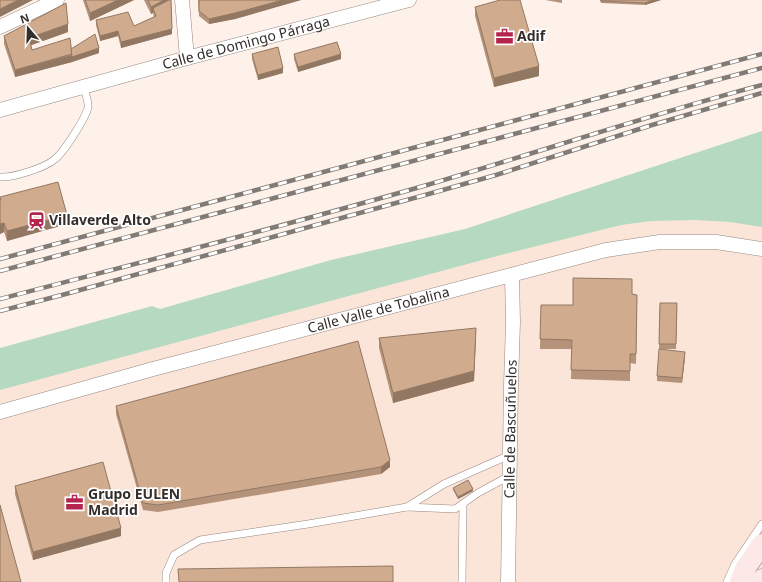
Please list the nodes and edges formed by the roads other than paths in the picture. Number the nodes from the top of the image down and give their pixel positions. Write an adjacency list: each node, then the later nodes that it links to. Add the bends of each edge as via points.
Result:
1 (57, 0): 4 (street)
2 (182, 0): 5 (street)
3 (409, 0): 5 (street, Calle de Domingo Párraga)
4 (0, 27)
5 (187, 58): 6 (street, Calle de Domingo Párraga)
6 (84, 87): 7 (street, Calle de Domingo Párraga); 8 (lane, via 88,107 72,138 55,160 8,178)
7 (1, 108)
8 (0, 177)
9 (762, 248): 10 (street, Calle Valle de Tobalina, via 716,242 660,242 606,250)
10 (512, 275): 11 (street, Calle Valle de Tobalina); 12 (street, Calle de Bascuñuelos)
11 (0, 412)
12 (510, 455): 13 (street, Calle de Bascuñuelos); 15 (lane, via 444,484)
13 (510, 476): 14 (lane); 21 (street, Calle de Bascuñuelos)
14 (463, 504): 15 (lane, via 455,509); 20 (lane)
15 (407, 507): 19 (lane, via 200,540 174,555 166,573)
16 (762, 524): 22 (lane, via 735,564)
17 (762, 544): 23 (main road, via 745,569)
18 (762, 579): 24 (main road)
19 (166, 582)
20 (462, 582)
21 (508, 582)
22 (727, 582)
23 (740, 582)
24 (760, 582)

